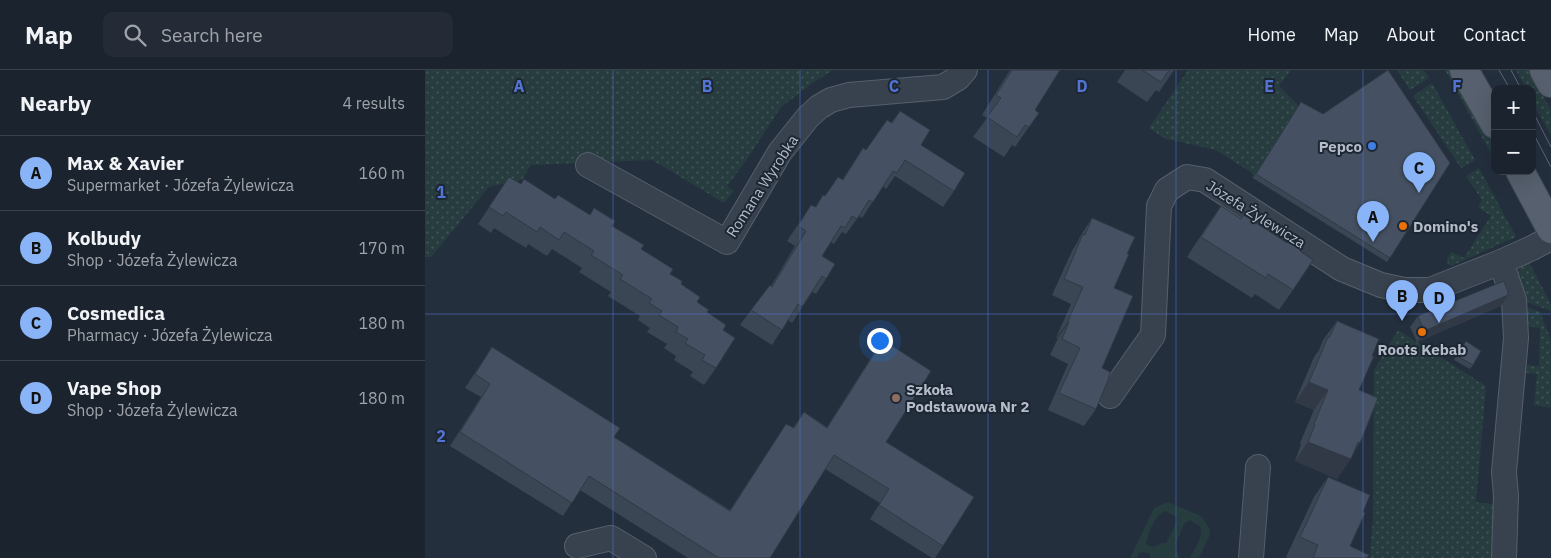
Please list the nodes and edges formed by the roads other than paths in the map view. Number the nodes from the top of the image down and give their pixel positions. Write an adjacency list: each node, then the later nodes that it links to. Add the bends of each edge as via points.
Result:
1 (965, 70): 6 (street, Romana Wyrobka, via 943,87 849,94 819,107 780,152 727,242)
2 (1464, 70): 5 (main road)
3 (1544, 70): 4 (main road)
4 (1551, 83)
5 (1491, 117)
6 (588, 165)
7 (1522, 175): 8 (main road)
8 (1551, 229)
9 (1551, 238): 10 (street, Józefa Żylewicza)
10 (1501, 262): 11 (street, Józefa Żylewicza, via 1430,290 1404,290 1381,285 1343,269 1205,180 1187,177 1167,190 1159,206 1153,334); 16 (street, via 1514,300 1516,338 1504,472)
11 (1110, 396)
12 (1258, 467): 15 (street)
13 (577, 546): 14 (street, via 611,538)
14 (644, 558)
15 (1251, 558)
16 (1504, 558)

